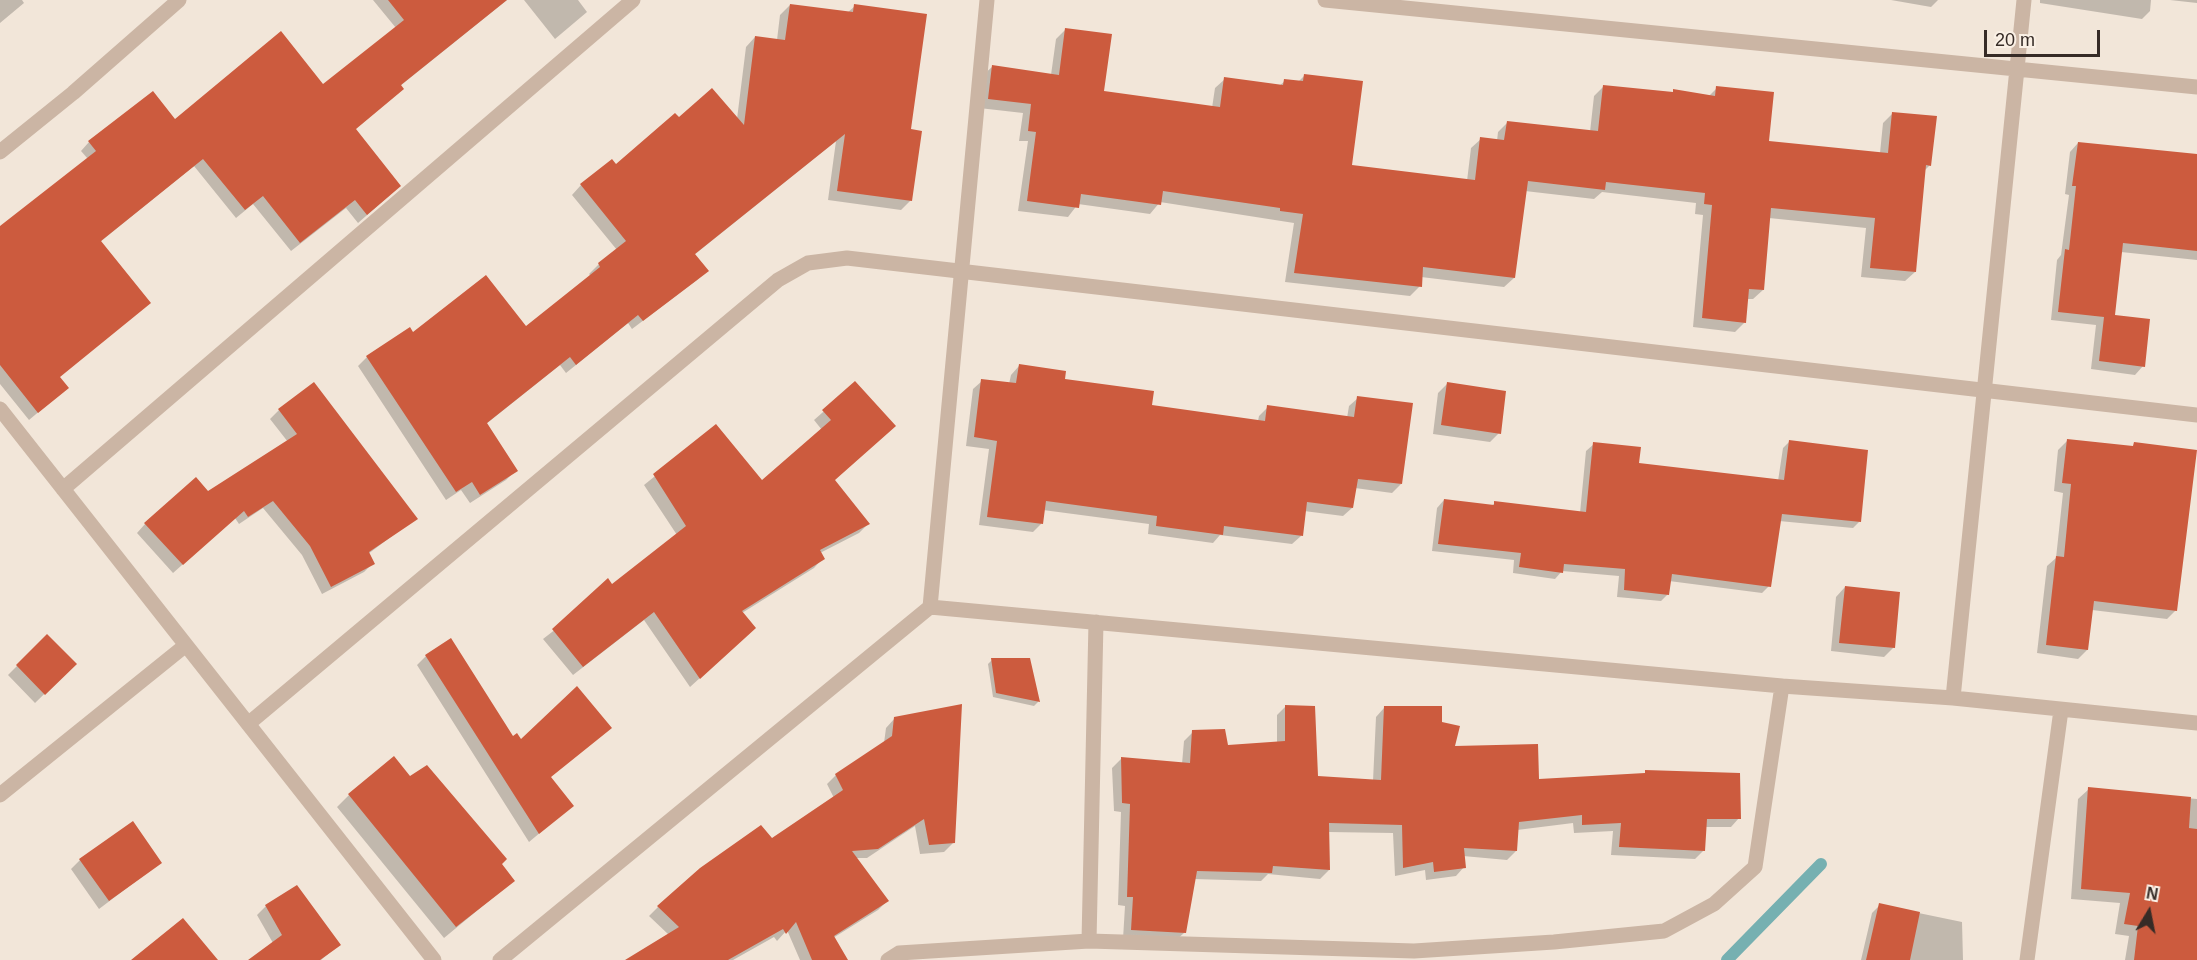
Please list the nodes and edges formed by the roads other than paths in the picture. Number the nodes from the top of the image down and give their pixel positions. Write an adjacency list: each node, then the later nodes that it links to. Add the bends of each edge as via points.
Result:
1 (179, 0): 8 (street)
2 (633, 0): 13 (street)
3 (987, 0): 9 (street)
4 (1325, 0): 6 (street)
5 (2024, 0): 6 (street)
6 (2016, 71): 7 (street); 10 (street)
7 (2197, 87)
8 (0, 152)
9 (962, 272): 10 (street); 14 (street); 21 (street, via 847,258 808,263 778,280)
10 (1984, 391): 12 (street); 18 (street)
11 (0, 409): 13 (street)
12 (2197, 415)
13 (63, 489): 16 (street)
14 (930, 607): 15 (street); 25 (street)
15 (1096, 622): 17 (street); 23 (street)
16 (186, 645): 21 (street); 22 (street)
17 (1782, 686): 18 (street); 23 (street, via 1755,867 1714,904 1665,931 1414,951)
18 (1953, 699): 19 (street)
19 (2061, 710): 20 (street); 27 (street)
20 (2197, 723)
21 (248, 724): 24 (street)
22 (0, 795)
23 (1089, 941): 26 (street, via 899,953)
24 (434, 960)
25 (500, 960)
26 (888, 960)
27 (2026, 960)

